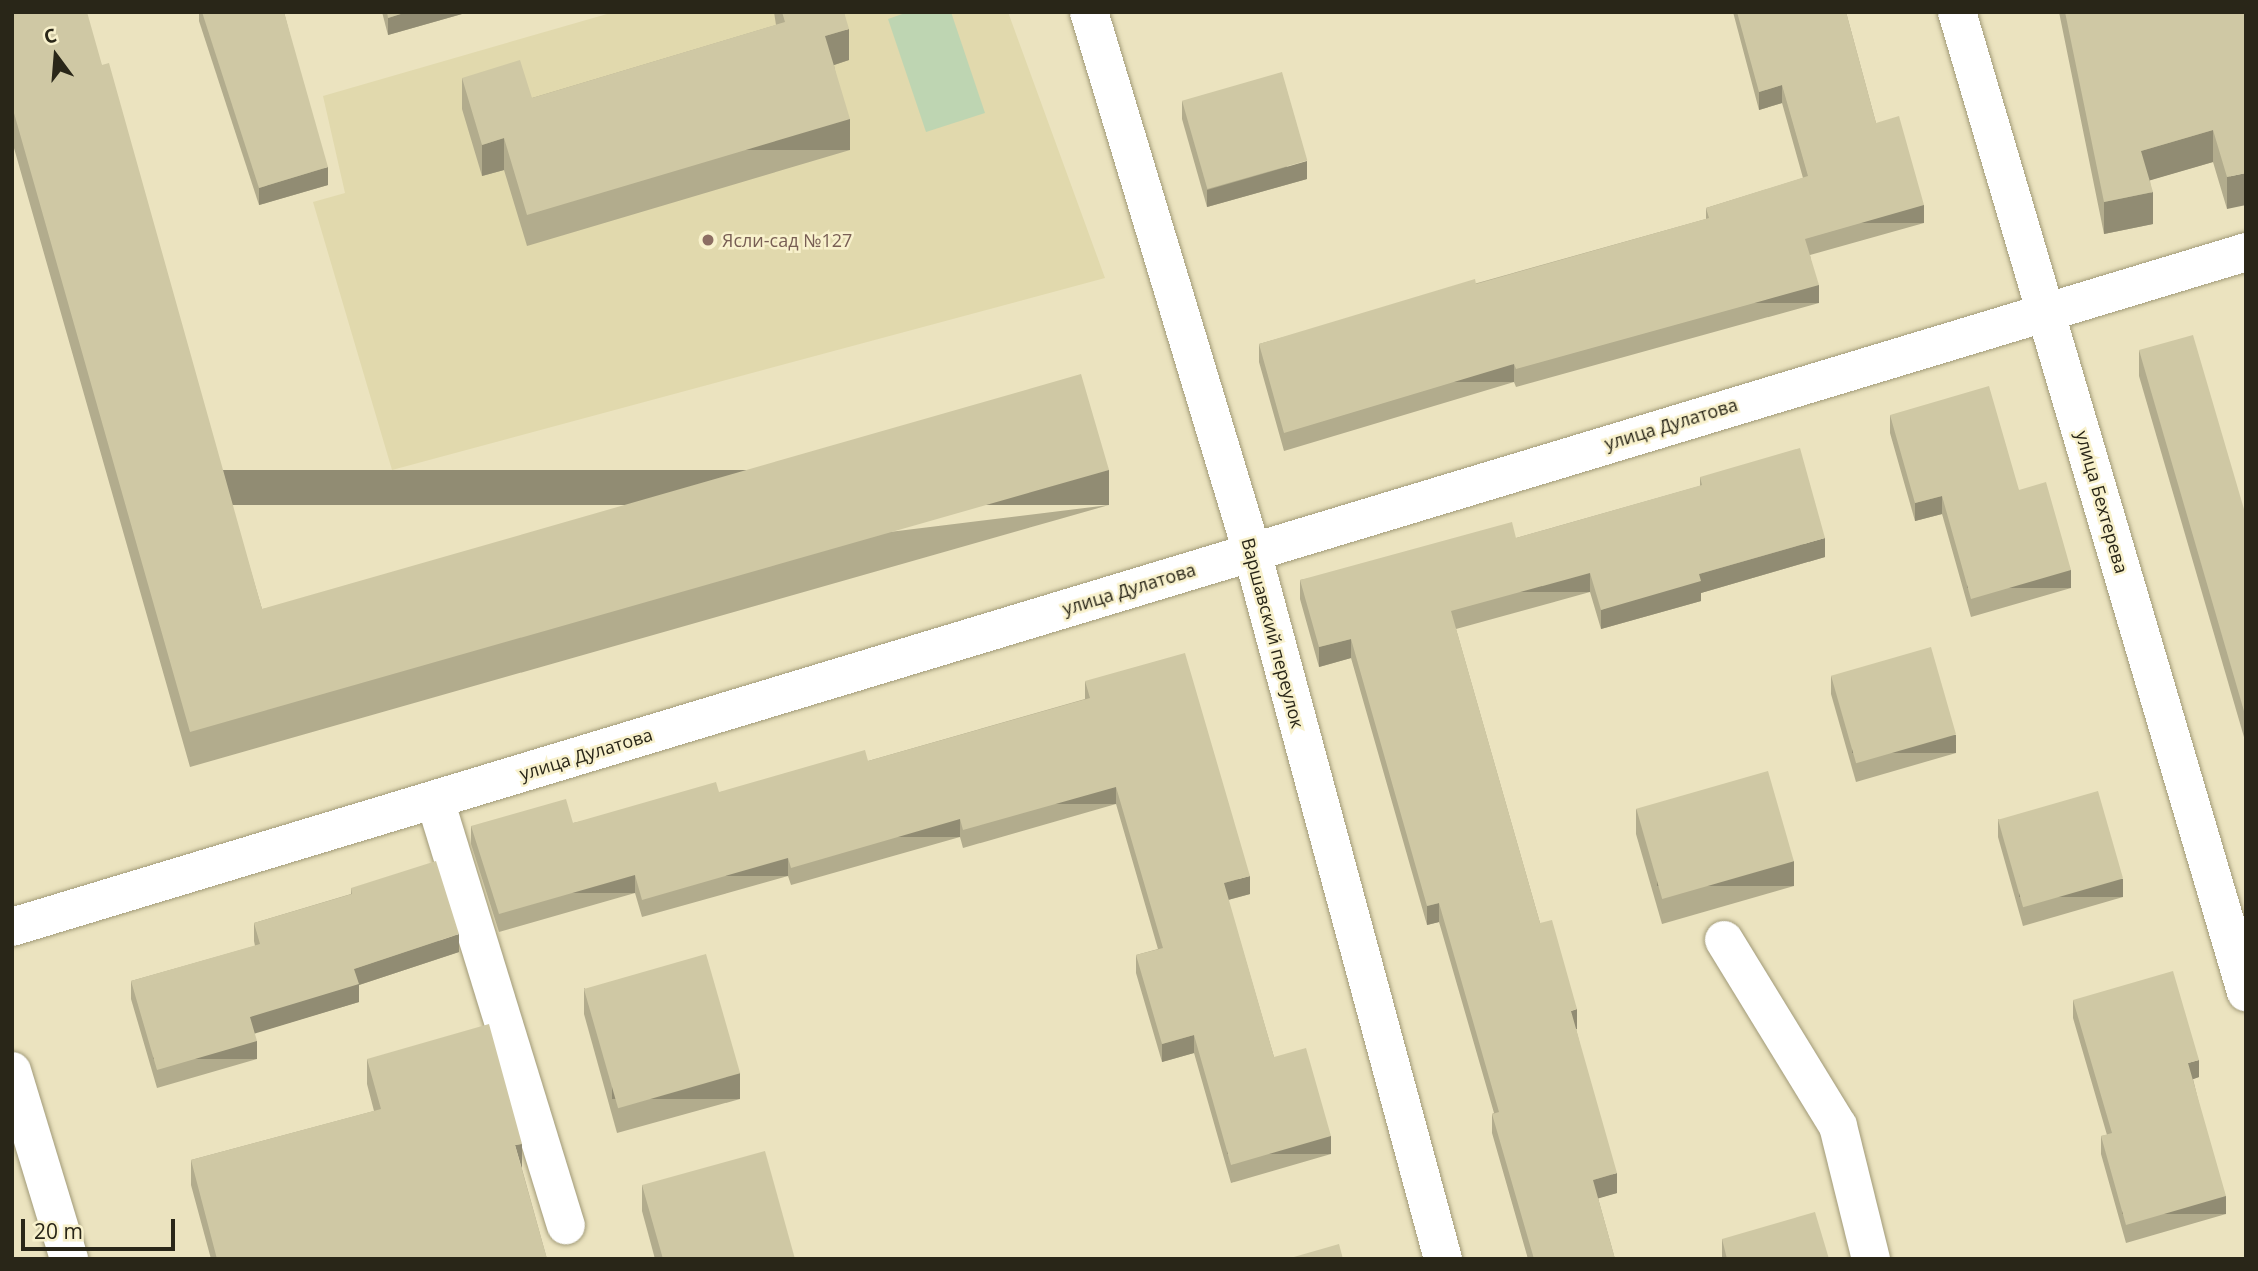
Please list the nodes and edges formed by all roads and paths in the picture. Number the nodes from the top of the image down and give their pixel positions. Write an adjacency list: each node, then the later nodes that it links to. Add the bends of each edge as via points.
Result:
1 (1089, 12): 5 (street, Варшавский переулок)
2 (1957, 12): 4 (street, улица Бехтерева)
3 (2246, 252): 4 (street, улица Дулатова)
4 (2046, 309): 5 (street, улица Дулатова); 9 (street, улица Бехтерева)
5 (1252, 552): 6 (street, улица Дулатова); 13 (street, Варшавский переулок)
6 (435, 800): 7 (street, улица Дулатова); 11 (street)
7 (12, 927)
8 (1724, 940): 14 (street, via 1838,1126)
9 (2246, 992)
10 (12, 1071): 12 (street)
11 (566, 1226)
12 (69, 1259)
13 (1443, 1259)
14 (1871, 1259)

